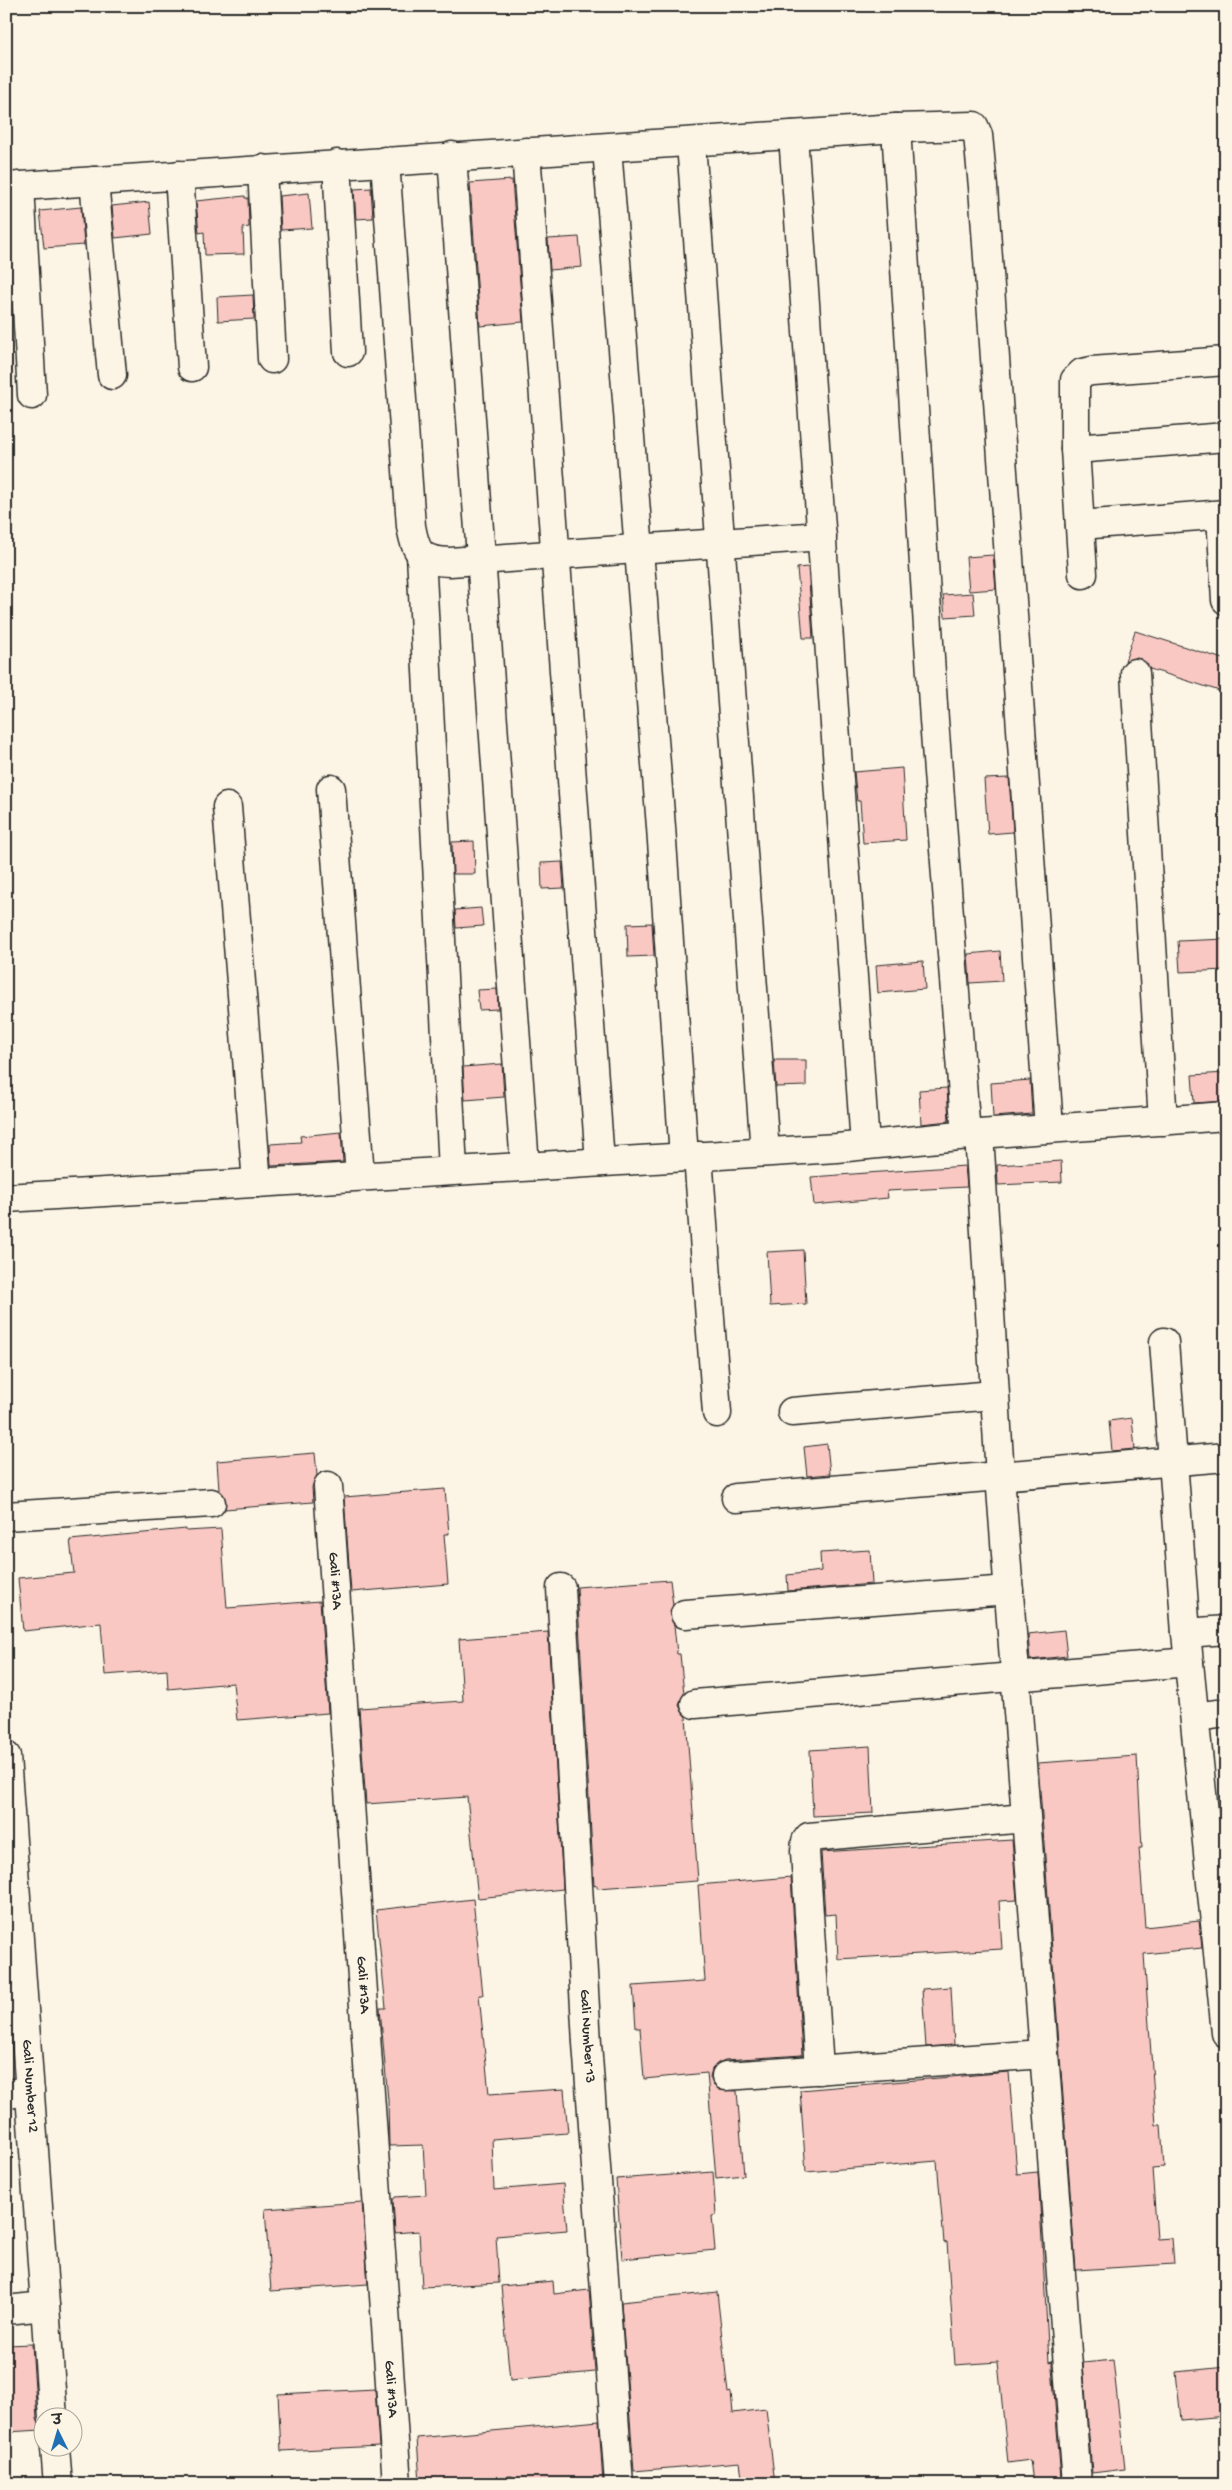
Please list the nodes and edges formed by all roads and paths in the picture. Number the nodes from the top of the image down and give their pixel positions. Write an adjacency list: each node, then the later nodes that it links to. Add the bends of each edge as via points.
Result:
1 (896, 128): 2 (street); 36 (street, via 968,125 974,126 978,135); 37 (street, via 934,720)
2 (793, 136): 3 (street); 23 (street)
3 (691, 142): 4 (street); 24 (street)
4 (608, 148): 5 (street); 25 (street)
5 (526, 152): 6 (street); 27 (street)
6 (452, 156): 7 (street); 28 (street)
7 (385, 161): 8 (street); 26 (street, via 411,526 414,544)
8 (337, 164): 9 (street); 13 (street)
9 (262, 169): 10 (street); 14 (street)
10 (179, 175): 11 (street); 16 (street)
11 (94, 181): 12 (street); 17 (street)
12 (13, 186): 18 (street)
13 (348, 352)
14 (272, 359)
15 (1226, 361): 20 (street, via 1082,372 1075,380)
16 (192, 367)
17 (112, 375)
18 (32, 395)
19 (1226, 438): 20 (street)
20 (1075, 449): 22 (street)
21 (1223, 514): 22 (street); 30 (street)
22 (1080, 525): 29 (street)
23 (822, 536): 24 (street); 38 (street)
24 (720, 544): 25 (street); 39 (street)
25 (638, 550): 27 (street); 40 (street)
26 (421, 555): 28 (street, via 432,562); 43 (street)
27 (555, 555): 28 (street); 41 (street)
28 (482, 560): 42 (street)
29 (1083, 574)
30 (1226, 600)
31 (1135, 673): 35 (street)
32 (330, 789): 44 (street)
33 (227, 807): 45 (street)
34 (1226, 1116): 35 (street)
35 (1163, 1121): 36 (street)
36 (1049, 1128): 37 (street)
37 (973, 1134): 38 (street); 48 (street)
38 (864, 1145): 39 (street)
39 (765, 1152): 40 (street)
40 (691, 1156): 41 (street); 50 (street)
41 (600, 1162): 42 (street)
42 (525, 1166): 43 (street)
43 (453, 1170): 44 (street)
44 (360, 1176): 45 (street)
45 (257, 1183): 46 (street)
46 (6, 1198)
47 (1164, 1342): 52 (street)
48 (994, 1396): 49 (street); 53 (street)
49 (792, 1412)
50 (717, 1413)
51 (1226, 1456): 52 (street)
52 (1174, 1461): 53 (street); 62 (street)
53 (1000, 1476): 55 (street); 59 (street)
54 (328, 1486): 80 (street, Gali #13A)
55 (736, 1498)
56 (211, 1503): 57 (street)
57 (6, 1516)
58 (561, 1588): 81 (street, Gali Number 13, via 587,2042)
59 (1009, 1590): 60 (street); 64 (street)
60 (685, 1614)
61 (1226, 1630): 62 (street)
62 (1186, 1633): 63 (street)
63 (1189, 1662): 64 (street); 66 (street)
64 (1015, 1677): 65 (street); 69 (street)
65 (695, 1704)
66 (1196, 1713): 67 (street, via 1202,1716); 70 (street)
67 (1226, 1713)
68 (6, 1756): 74 (street, Gali Number 12)
69 (1026, 1818): 71 (street); 72 (street, via 809,1837 805,1852)
70 (1226, 2033)
71 (1044, 2054): 72 (street); 82 (street)
72 (819, 2070): 73 (street)
73 (726, 2076)
74 (18, 2093): 75 (street, Gali Number 12)
75 (45, 2306): 76 (street); 77 (street, Gali Number 12)
76 (6, 2310)
77 (52, 2408)
78 (56, 2458): 79 (street)
79 (58, 2484)
80 (397, 2484)
81 (619, 2484)
82 (1077, 2484)

